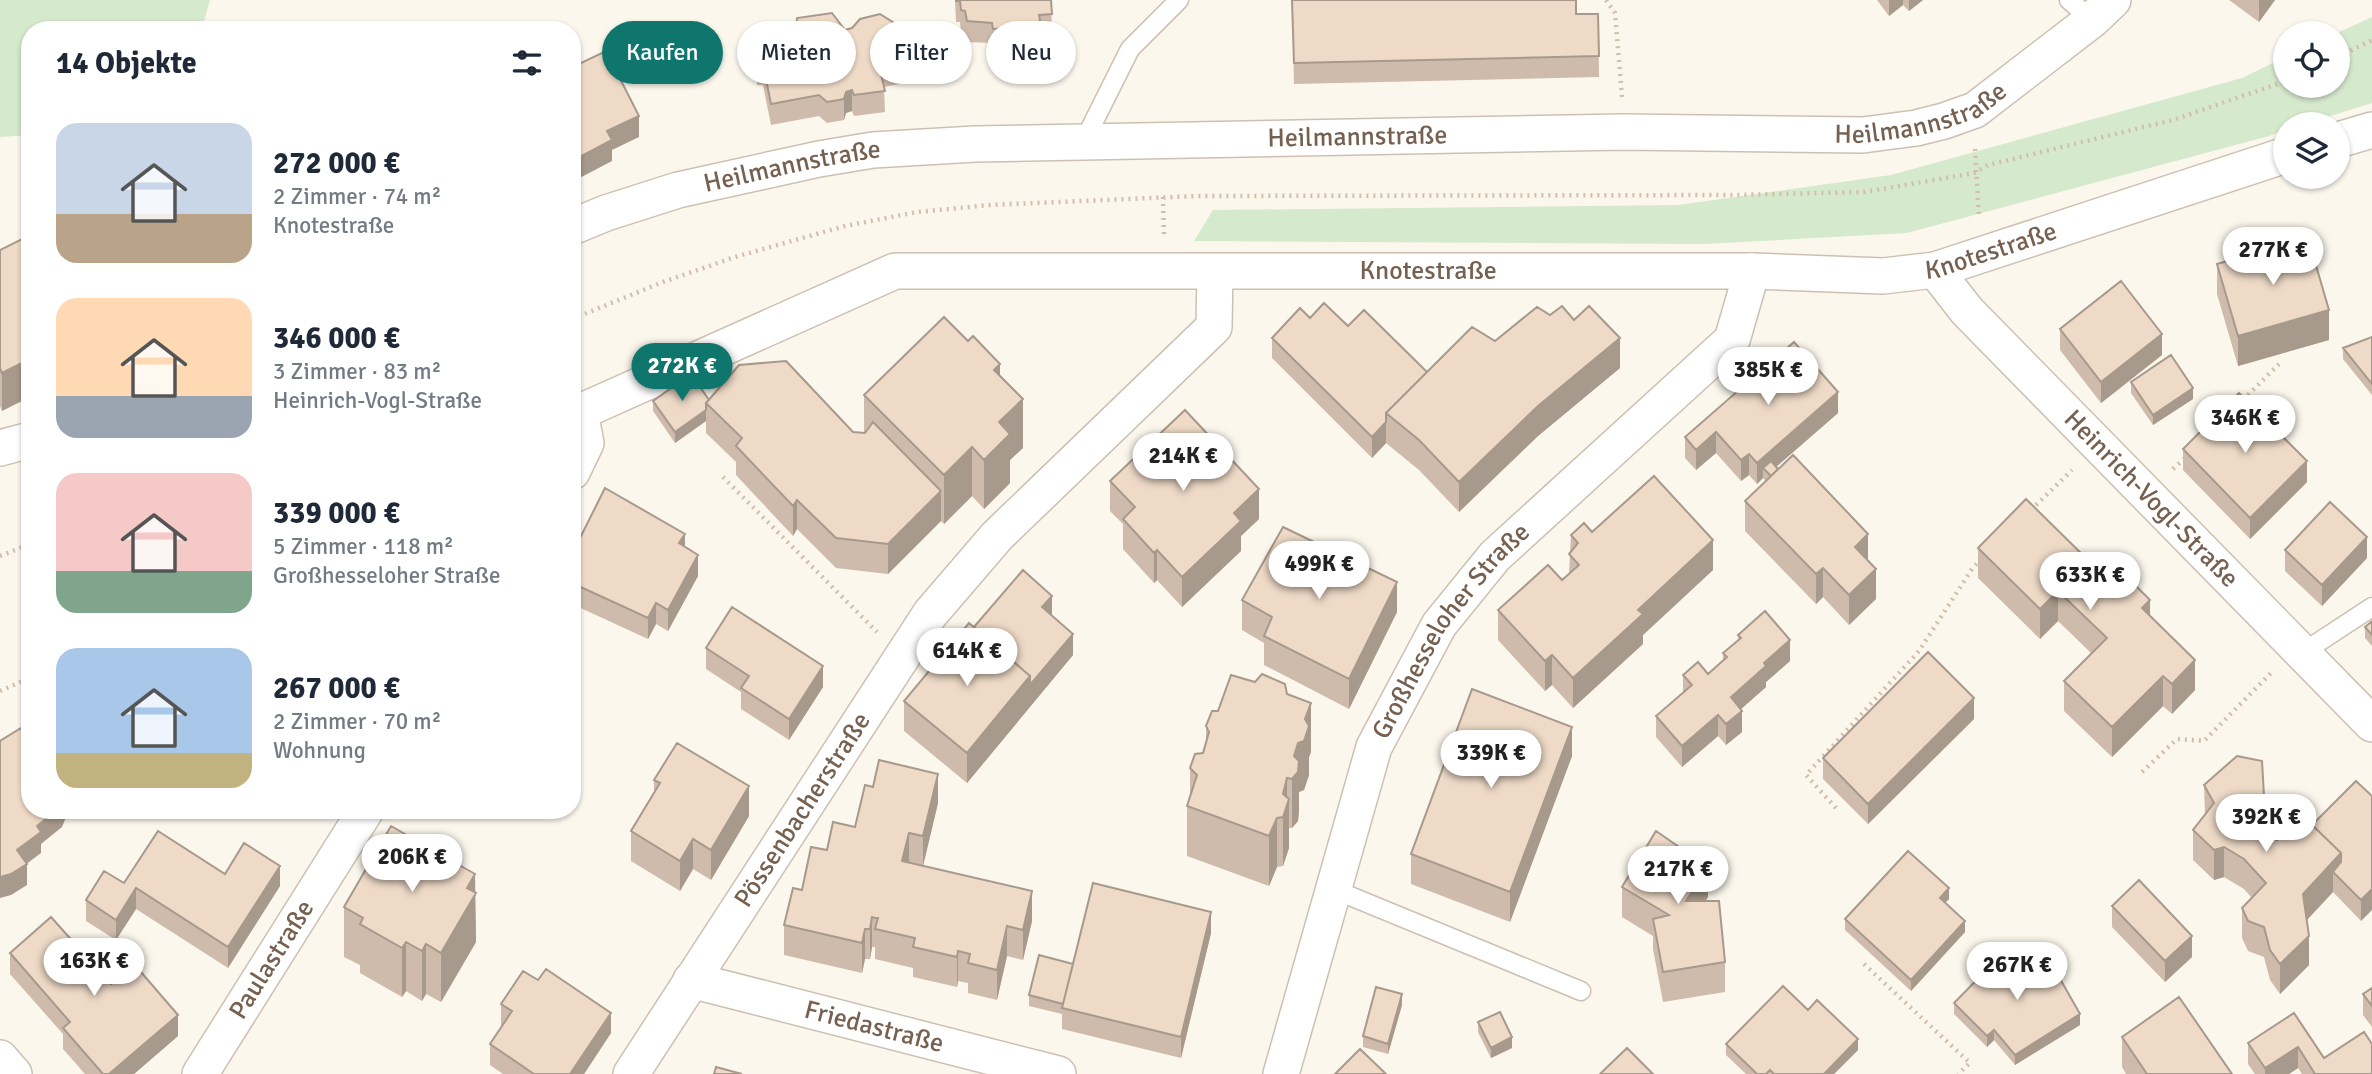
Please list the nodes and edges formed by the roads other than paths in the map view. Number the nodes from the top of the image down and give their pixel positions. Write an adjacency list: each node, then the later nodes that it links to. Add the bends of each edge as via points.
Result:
1 (1179, 0): 5 (lane, via 1130,49)
2 (2091, 7): 5 (street, Heilmannstraße, via 1975,110 1934,123 1863,135 1624,132)
3 (2372, 130): 4 (street)
4 (2350, 136)
5 (1083, 143): 7 (street, Heilmannstraße, via 898,149 819,159 678,190)
6 (2273, 159): 8 (street, Knotestraße)
7 (581, 223)
8 (1935, 270): 9 (street, Knotestraße, via 1883,276); 17 (street, Heinrich-Vogl-Straße, via 1967,311)
9 (1752, 271): 10 (street, Knotestraße); 20 (street, Großhesseloher Straße, via 1732,340 1495,556 1439,625 1374,747)
10 (1215, 272): 11 (street, Knotestraße, via 895,271); 21 (street, Pössenbacherstraße, via 1214,327 997,536 930,614)
11 (581, 412)
12 (581, 417): 15 (street, Knotestraße, via 586,443)
13 (21, 442): 14 (street)
14 (0, 447)
15 (581, 453)
16 (2372, 607): 17 (lane)
17 (2299, 650): 18 (street, Heinrich-Vogl-Straße)
18 (2372, 724)
19 (360, 819): 25 (street, Paulastraße)
20 (1334, 889): 22 (lane); 28 (street, Großhesseloher Straße)
21 (691, 980): 26 (street, Pössenbacherstraße); 27 (street, Friedastraße)
22 (1581, 991)
23 (0, 1058): 24 (street)
24 (14, 1074)
25 (200, 1074)
26 (631, 1074)
27 (1058, 1074)
28 (1281, 1074)

